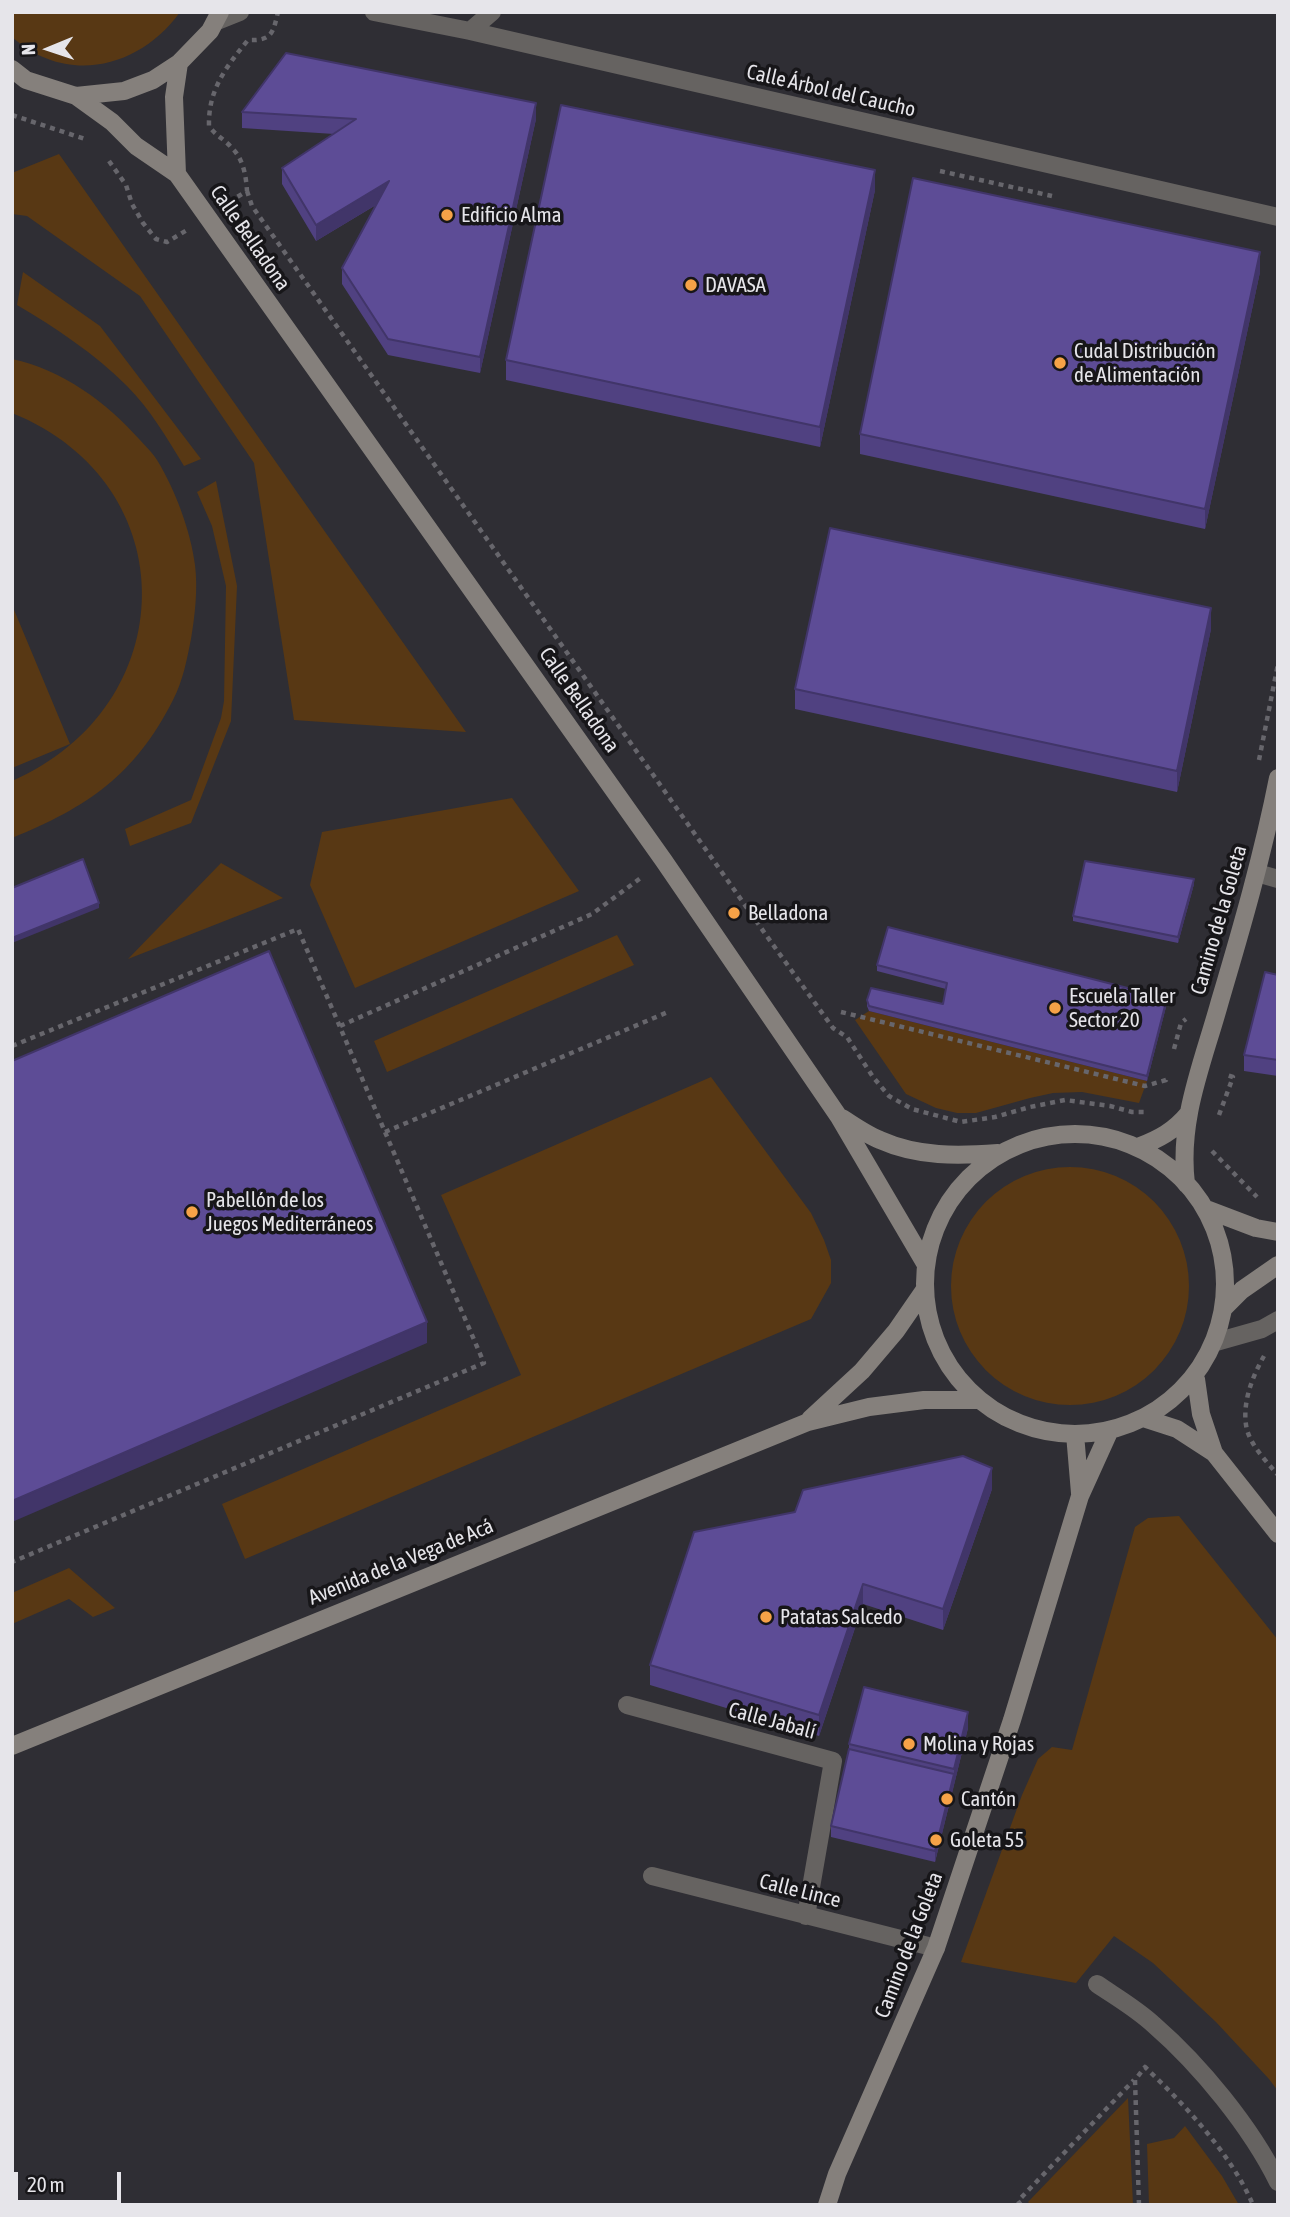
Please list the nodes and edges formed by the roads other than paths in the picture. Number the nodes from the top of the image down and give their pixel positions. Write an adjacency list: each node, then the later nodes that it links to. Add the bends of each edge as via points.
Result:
1 (240, 12): 4 (street)
2 (374, 12): 5 (street, Calle Árbol del Caucho)
3 (492, 12): 5 (street)
4 (217, 17): 6 (main road)
5 (470, 31): 10 (street, Calle Árbol del Caucho)
6 (179, 63): 8 (main road, via 124,91); 9 (main road, via 174,97)
7 (12, 69): 8 (main road, via 26,80)
8 (76, 96): 9 (main road, Calle Belladona)
9 (177, 174): 15 (main road, Calle Belladona, via 664,861)
10 (1278, 217)
11 (1278, 778): 12 (main road, Camino de la Goleta)
12 (1257, 873): 13 (street); 14 (main road, Camino de la Goleta)
13 (1278, 879)
14 (1189, 1110): 16 (main road, via 1177,1127); 18 (main road, Camino de la Goleta, via 1183,1159)
15 (839, 1117): 17 (main road, Calle Belladona, via 905,1149 932,1154); 21 (main road)
16 (1138, 1147): 17 (main road, via 1079,1133 1038,1138); 18 (main road)
17 (1001, 1153): 21 (main road, via 960,1186 939,1219)
18 (1186, 1184): 19 (main road)
19 (1206, 1209): 20 (main road); 24 (main road, via 1222,1262)
20 (1278, 1232)
21 (926, 1265): 23 (main road)
22 (1278, 1265): 24 (main road)
23 (925, 1289): 28 (main road, via 934,1339); 30 (main road, Avenida de la Vega de Acá, via 862,1371)
24 (1223, 1309): 26 (main road)
25 (1278, 1320): 26 (street)
26 (1216, 1342): 27 (main road)
27 (1196, 1379): 29 (main road); 33 (main road)
28 (978, 1400): 30 (main road, Avenida de la Vega de Acá, via 869,1407); 32 (main road, via 1014,1422)
29 (1143, 1418): 31 (main road); 33 (main road, via 1177,1429)
30 (808, 1422): 37 (main road, Avenida de la Vega de Acá)
31 (1109, 1432): 32 (main road); 34 (main road, Camino de la Goleta)
32 (1075, 1434): 34 (main road, Camino de la Goleta)
33 (1214, 1453): 35 (main road)
34 (1080, 1496): 40 (main road, Camino de la Goleta)
35 (1278, 1534)
36 (628, 1705): 39 (street, Calle Jabalí, via 834,1761)
37 (12, 1746)
38 (652, 1876): 39 (street, Calle Lince)
39 (806, 1916): 40 (street, Calle Lince)
40 (936, 1948): 43 (main road, Camino de la Goleta)
41 (1097, 1984): 42 (street, via 1153,2024 1204,2074)
42 (1278, 2182)
43 (827, 2205)

